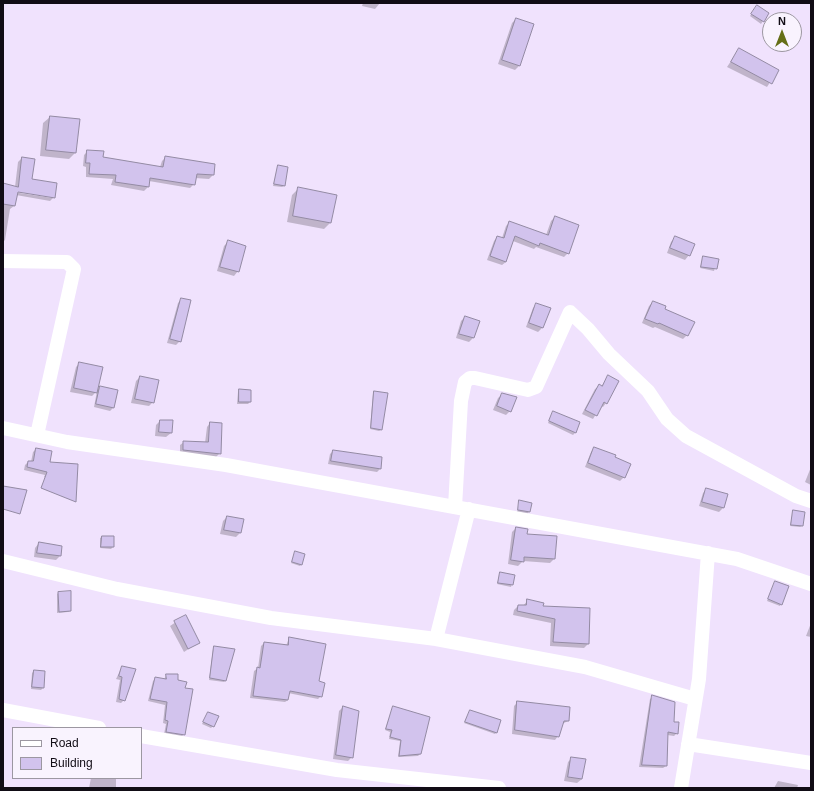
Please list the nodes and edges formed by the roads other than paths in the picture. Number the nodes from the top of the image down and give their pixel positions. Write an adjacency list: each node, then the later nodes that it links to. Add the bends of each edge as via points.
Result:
1 (3, 261): 3 (street, via 67,262 74,269)
2 (3, 428): 3 (street)
3 (37, 435): 5 (street, via 66,442 226,465)
4 (811, 501): 5 (street, via 796,496 686,436 667,419 648,391 570,312 536,387 528,390 475,378 465,382 461,401)
5 (462, 508): 6 (street); 9 (street)
6 (708, 553): 8 (street, via 737,558); 10 (street, via 699,679)
7 (3, 561): 9 (street, via 117,588 270,618)
8 (811, 584)
9 (436, 638): 10 (street, via 585,667)
10 (695, 699): 14 (street)
11 (3, 710): 12 (street)
12 (94, 727)
13 (142, 736): 16 (street, via 336,770)
14 (688, 744): 15 (street); 17 (street)
15 (811, 763)
16 (499, 788)
17 (681, 788)

